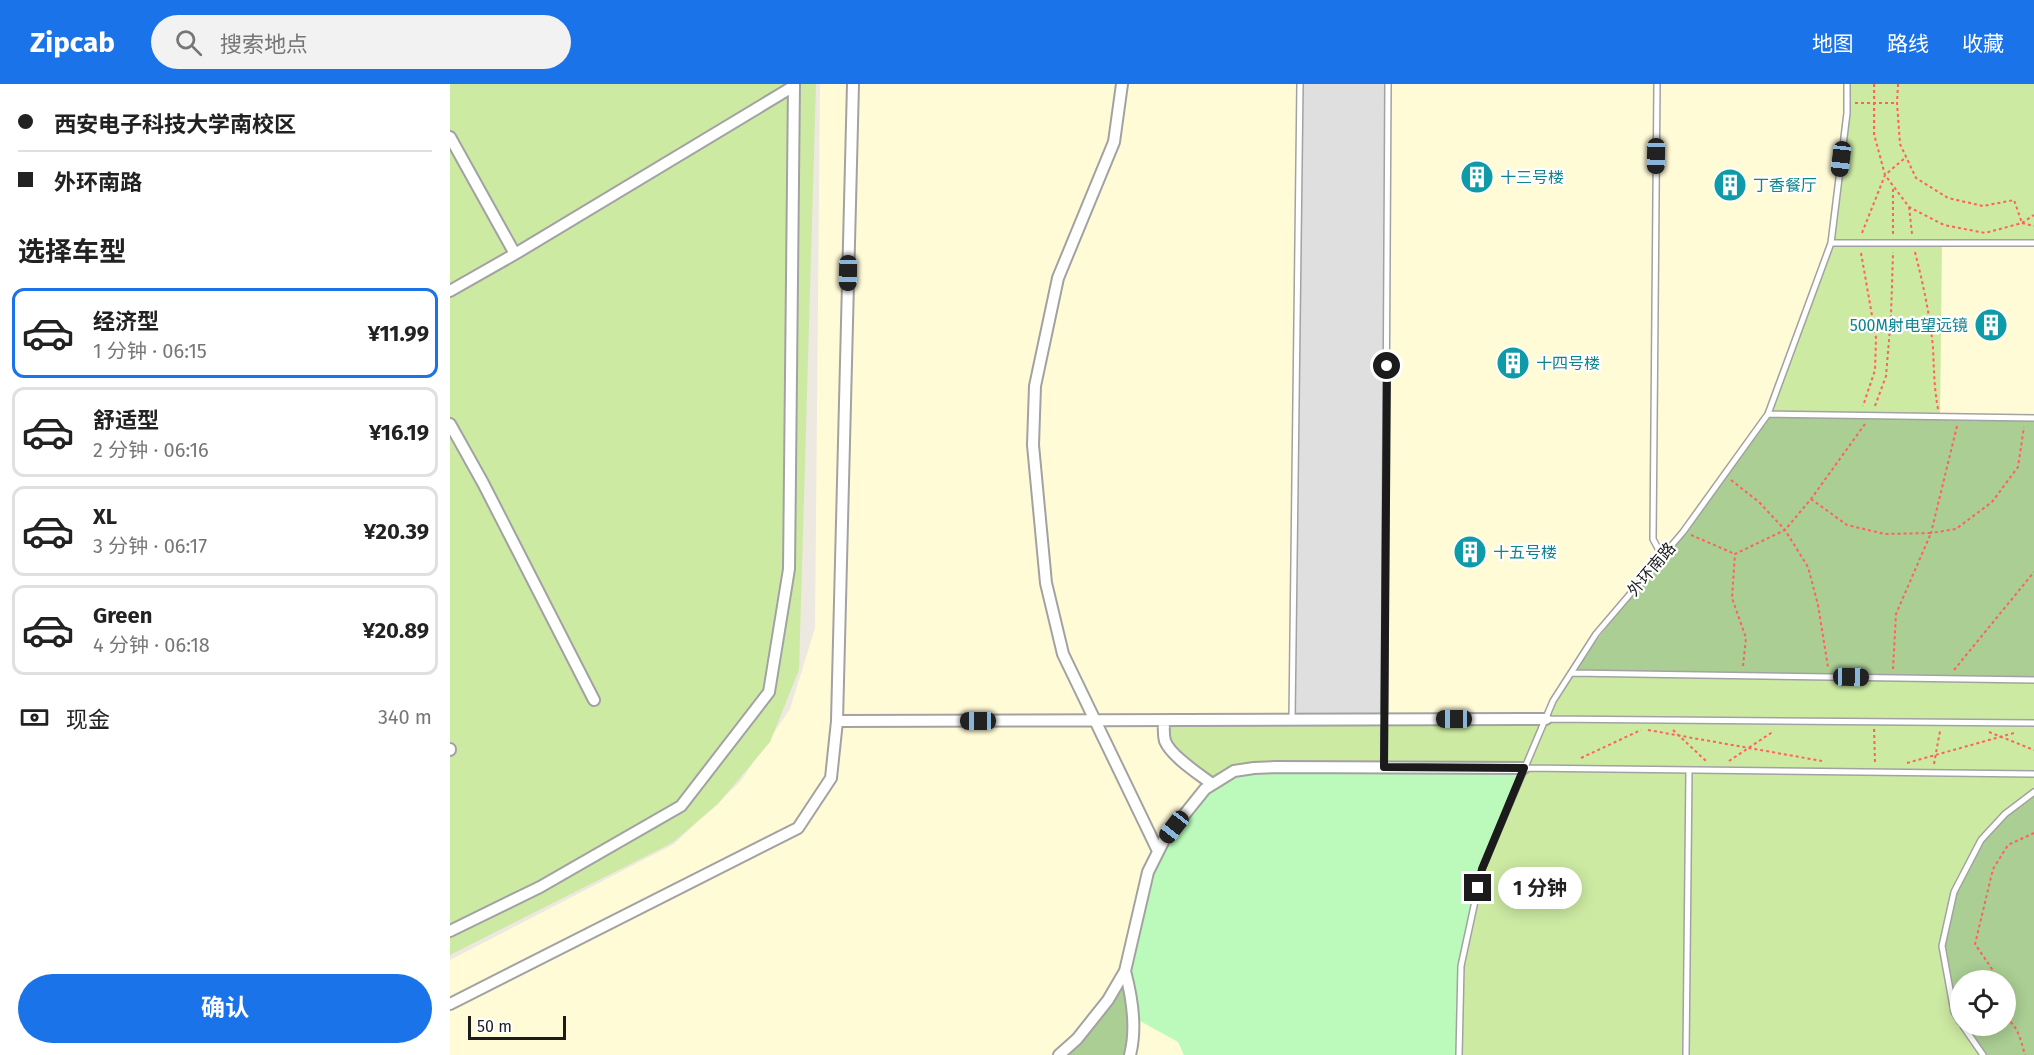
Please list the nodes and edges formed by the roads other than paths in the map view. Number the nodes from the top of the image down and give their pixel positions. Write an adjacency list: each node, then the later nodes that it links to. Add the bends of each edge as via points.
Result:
1 (853, 84): 23 (street)
2 (1122, 84): 25 (street, via 1114,142 1058,278 1035,386 1033,445 1046,583 1063,654)
3 (1300, 84): 21 (lane)
4 (1388, 84): 22 (lane)
5 (1657, 84): 16 (lane, via 1653,539)
6 (1846, 84): 9 (lane, 外环南路)
7 (794, 85): 11 (street); 34 (street, via 789,569 769,692 681,806 540,887)
8 (450, 138): 11 (street)
9 (1830, 243): 10 (lane); 13 (lane, 外环南路)
10 (2034, 243)
11 (515, 254): 12 (street)
12 (450, 291)
13 (1768, 414): 14 (lane); 16 (lane, 外环南路)
14 (2034, 418)
15 (450, 424): 19 (street)
16 (1662, 556): 17 (lane, 外环南路, via 1596,634)
17 (1571, 673): 18 (lane); 20 (lane, 外环南路)
18 (2034, 680)
19 (594, 700)
20 (1546, 718): 22 (street); 26 (lane); 28 (lane, 外环南路)
21 (1292, 719): 22 (street); 24 (street)
22 (1385, 720): 27 (lane)
23 (837, 721): 25 (street); 37 (street, via 831,778 798,828)
24 (1164, 721): 25 (street); 31 (street, via 1166,743)
25 (1095, 722): 33 (street)
26 (2034, 723)
27 (1384, 767): 28 (street); 31 (street, via 1254,768 1234,771)
28 (1524, 768): 29 (lane); 41 (lane, 外环南路, via 1482,869 1461,966)
29 (1689, 770): 30 (lane); 42 (lane)
30 (2034, 774)
31 (1212, 784): 33 (street)
32 (2034, 792): 36 (lane, via 2005,814 1981,840 1954,892 1942,946)
33 (1158, 851): 35 (street, via 1148,872)
34 (450, 931)
35 (1125, 971): 39 (street, via 1108,1000); 40 (street, via 1133,1017)
36 (1950, 990)
37 (450, 1004)
38 (1970, 1036): 43 (lane)
39 (1059, 1055)
40 (1130, 1055)
41 (1459, 1055)
42 (1686, 1055)
43 (1983, 1055)

